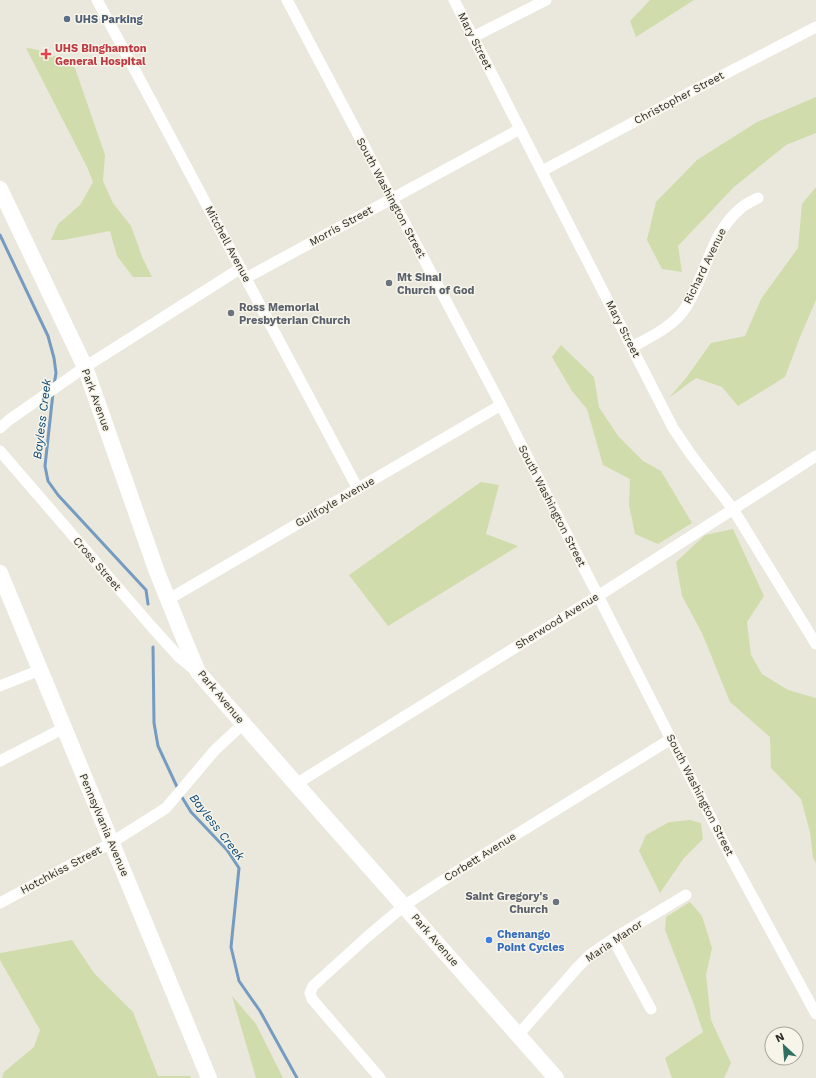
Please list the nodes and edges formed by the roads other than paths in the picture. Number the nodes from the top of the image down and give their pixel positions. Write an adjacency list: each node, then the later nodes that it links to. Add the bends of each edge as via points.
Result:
1 (97, 0): 12 (street, Mitchell Avenue)
2 (287, 0): 11 (street, South Washington Street)
3 (454, 0): 6 (street, Mary Street)
4 (546, 0): 6 (street)
5 (816, 27): 8 (street, Christopher Street)
6 (473, 37): 7 (street, Mary Street)
7 (520, 129): 8 (street, Mary Street); 11 (street, Morris Street)
8 (542, 171): 13 (street, Mary Street)
9 (0, 189): 14 (street, Park Avenue)
10 (758, 198): 13 (street, Richard Avenue, via 730,218 720,233 685,309 657,333)
11 (392, 199): 12 (street, Morris Street); 15 (street, South Washington Street)
12 (244, 273): 14 (street, Morris Street); 19 (street, Mitchell Avenue)
13 (632, 347): 20 (street, Mary Street, via 673,428)
14 (85, 367): 16 (street, Morris Street); 23 (street, Park Avenue, via 157,572)
15 (501, 405): 19 (street, Guilfoyle Avenue); 22 (street, South Washington Street)
16 (0, 428)
17 (0, 451): 26 (street, Cross Street, via 151,626)
18 (816, 456): 20 (street, Sherwood Avenue)
19 (358, 489): 23 (street, Guilfoyle Avenue)
20 (733, 509): 22 (street, Sherwood Avenue); 24 (street, Mary Street)
21 (0, 573): 25 (street, Pennsylvania Avenue)
22 (598, 596): 30 (street, South Washington Street); 32 (street, Sherwood Avenue)
23 (169, 599): 26 (street, Park Avenue)
24 (816, 644)
25 (40, 670): 27 (street); 29 (street, Pennsylvania Avenue)
26 (198, 672): 28 (street, Park Avenue)
27 (0, 686)
28 (243, 724): 32 (street, Park Avenue); 33 (street, Hotchkiss Street, via 215,750 166,808)
29 (64, 728): 31 (street); 33 (street, Pennsylvania Avenue)
30 (670, 739): 36 (street, Corbett Avenue); 38 (street, South Washington Street, via 733,861)
31 (0, 761)
32 (296, 784): 36 (street, Park Avenue)
33 (111, 843): 35 (street, Hotchkiss Street); 41 (street, Pennsylvania Avenue)
34 (686, 895): 37 (street, Maria Manor)
35 (0, 903)
36 (404, 905): 40 (street, Park Avenue); 42 (street, Corbett Avenue, via 313,986 310,993 332,1024)
37 (614, 939): 39 (street); 40 (street, Maria Manor, via 591,954 577,968)
38 (815, 1008)
39 (651, 1009)
40 (518, 1035): 43 (street, Park Avenue)
41 (209, 1078)
42 (380, 1078)
43 (556, 1078)

